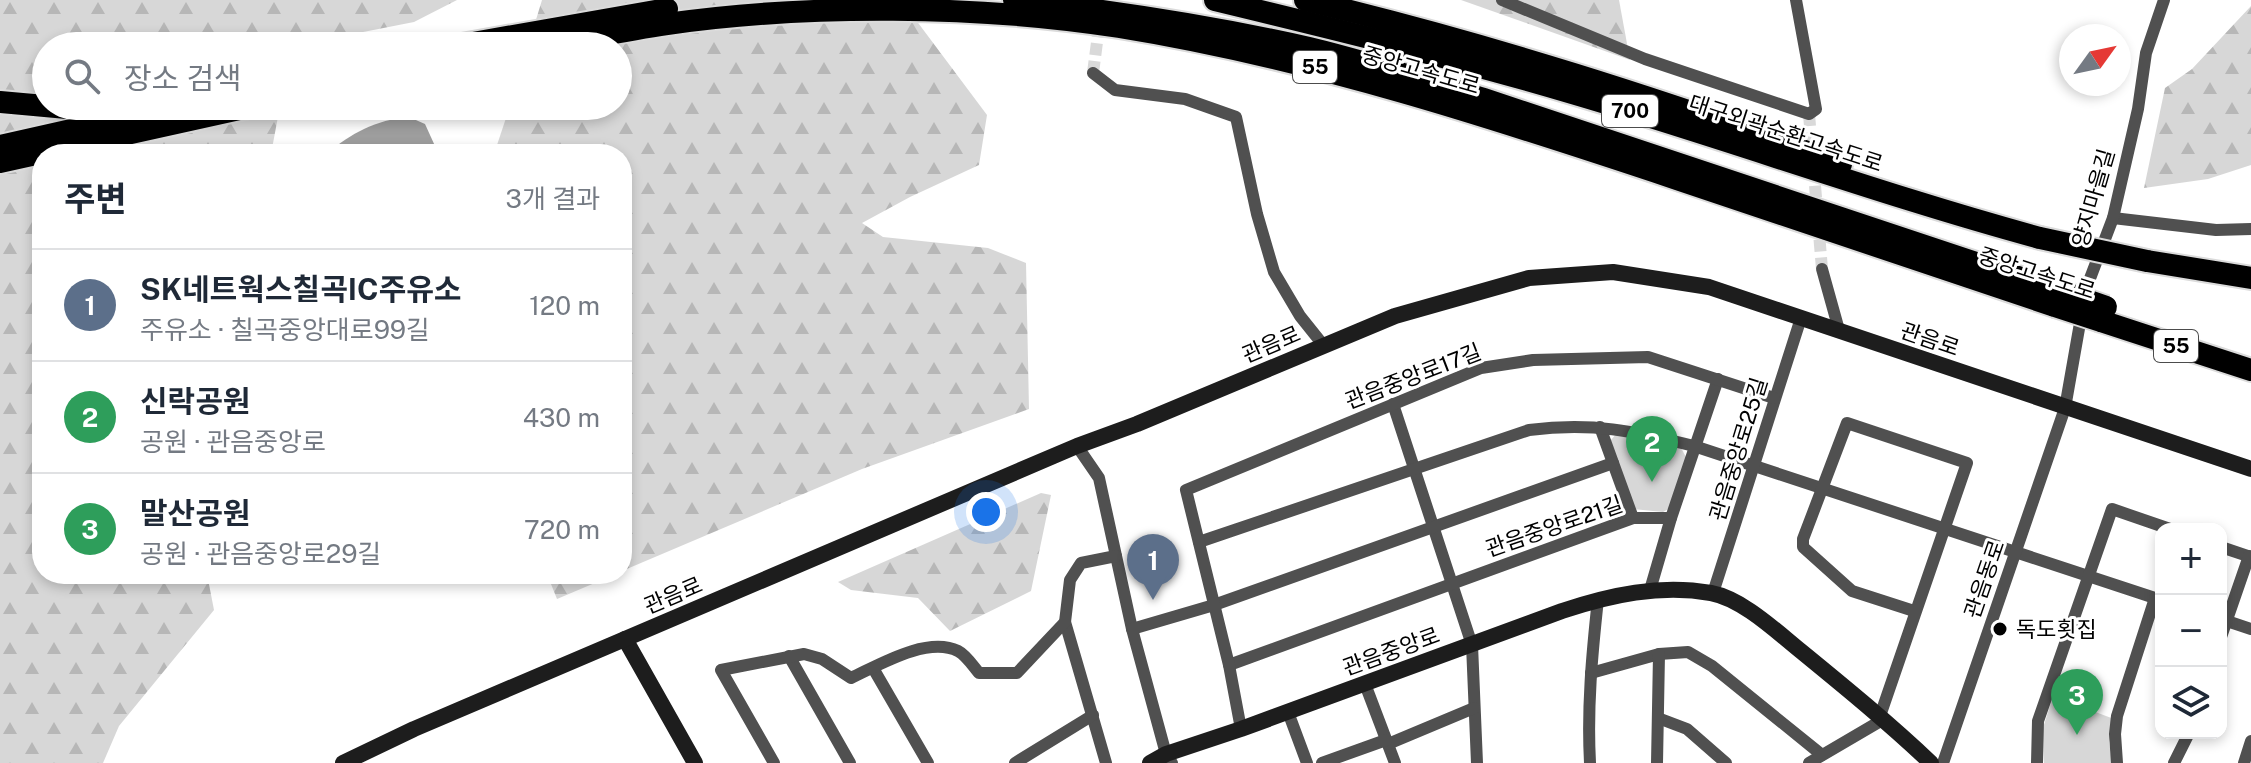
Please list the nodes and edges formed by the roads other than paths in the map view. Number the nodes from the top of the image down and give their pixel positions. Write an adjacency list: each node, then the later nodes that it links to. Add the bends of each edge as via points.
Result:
1 (768, 0): 8 (highway, via 666,9)
2 (1014, 0): 26 (highway, 중앙고속도로 / 55, via 1124,12 1309,48 1397,73)
3 (1215, 0): 21 (highway, 대구외곽순환고속도로 / 700, via 1506,74 1850,182)
4 (1305, 0): 21 (highway, 대구외곽순환고속도로 / 700, via 1606,83)
5 (1502, 0): 6 (street, via 1645,59 1809,114 1816,109)
6 (1796, 0)
7 (2164, 0): 19 (street, 양지마을길, via 2146,53)
8 (535, 32)
9 (623, 32): 26 (highway, 중앙고속도로 / 55, via 795,13 924,11 1118,27 1305,64 1463,109)
10 (1093, 73): 30 (street, via 1115,90 1185,99 1236,117 1274,272)
11 (0, 102): 12 (highway)
12 (32, 105)
13 (116, 120): 16 (highway)
14 (190, 120): 15 (highway)
15 (81, 144)
16 (0, 146)
17 (32, 155): 18 (highway)
18 (0, 162)
19 (2113, 218): 20 (street); 36 (street, 양지마을길, via 2086,289)
20 (2251, 229)
21 (2042, 232): 22 (highway, 대구외곽순환고속도로 / 700)
22 (2150, 254): 23 (highway, 대구외곽순환고속도로 / 700); 25 (highway, 대구외곽순환고속도로 / 700)
23 (2251, 263)
24 (1822, 269): 29 (street)
25 (2251, 278)
26 (2058, 299): 27 (highway, 중앙고속도로 / 55, bridge)
27 (2104, 314): 31 (highway, 중앙고속도로 / 55); 32 (highway, 중앙고속도로 / 55)
28 (1801, 318): 29 (main road, 관음로); 30 (main road, 관음로, via 1709,287 1613,272 1529,278 1395,316); 34 (street, 관음중앙로25길)
29 (1839, 330): 36 (main road, 관음로)
30 (1324, 346): 38 (main road, 관음로)
31 (2251, 354)
32 (2251, 370)
33 (1718, 379): 34 (street, 관음중앙로17길); 35 (street, 관음중앙로17길, via 1648,357 1533,360 1481,368); 39 (street)
34 (1774, 398): 41 (street, 관음중앙로25길)
35 (1393, 404): 42 (street); 50 (street, 관음중앙로17길, via 1186,490)
36 (2065, 408): 43 (main road, 관음로); 52 (street, 관음동로)
37 (1600, 427): 39 (street); 40 (street); 42 (street, via 1529,430)
38 (1077, 446): 53 (street, via 1099,478); 69 (main road, 관음로)
39 (1694, 446): 41 (street); 46 (street)
40 (1613, 463): 45 (street); 48 (street, 관음중앙로21길)
41 (1754, 467): 44 (street); 58 (street, 관음중앙로25길)
42 (1415, 469): 48 (street); 50 (street)
43 (2251, 469)
44 (1821, 487): 49 (street); 49 (street, via 1847,423 1967,463); 63 (street, via 1803,547 1852,591)
45 (1633, 518): 46 (street, 관음중앙로21길); 56 (street, 관음중앙로21길)
46 (1671, 518): 57 (street)
47 (2155, 524): 55 (street, via 2112,509)
48 (1434, 526): 56 (street); 61 (street)
49 (1943, 528): 52 (street); 63 (street)
50 (1199, 542): 61 (street, 관음중앙로17길)
51 (2227, 549): 54 (street)
52 (2014, 553): 55 (street); 105 (street, 관음동로)
53 (1116, 556): 66 (street, via 1081,563 1070,580); 67 (street)
54 (2250, 557): 64 (street)
55 (2090, 577): 59 (street); 106 (street, via 2038,721)
56 (1452, 584): 70 (street); 73 (street)
57 (1650, 590): 58 (main road, 관음중앙로); 60 (main road, 관음중앙로)
58 (1713, 593): 80 (main road, 관음중앙로, via 1752,612)
59 (2155, 598)
60 (1598, 599): 70 (main road, 관음중앙로); 75 (street)
61 (1214, 605): 67 (street); 73 (street, 관음중앙로17길)
62 (2155, 608): 107 (street, via 2117,716)
63 (1914, 611): 80 (street)
64 (2227, 613)
65 (2227, 621): 68 (street)
66 (1065, 622): 74 (street, via 1017,673 979,673 951,648 923,648); 79 (street)
67 (1132, 629): 87 (street)
68 (2251, 629)
69 (625, 639): 89 (main road, 관음로); 90 (main road)
70 (1472, 645): 76 (main road, 관음중앙로); 77 (street)
71 (1659, 654): 75 (street); 81 (street); 86 (street, via 1688,652 1712,666)
72 (789, 656): 74 (street, via 822,659 851,678); 88 (street, via 721,670); 91 (street)
73 (1229, 665): 82 (street, 관음중앙로17길)
74 (873, 668): 92 (street)
75 (1591, 673): 100 (street)
76 (1365, 684): 78 (main road, 관음중앙로); 85 (street)
77 (1474, 708): 85 (street); 99 (street)
78 (1288, 712): 82 (main road, 관음중앙로); 96 (street)
79 (1093, 715): 93 (street); 94 (street)
80 (1882, 717): 86 (street); 104 (main road, 관음중앙로)
81 (1658, 718): 101 (street); 102 (street, via 1687,729)
82 (1241, 729): 87 (main road, 관음중앙로)
83 (2186, 739): 108 (street)
84 (2251, 741): 109 (street)
85 (1387, 742): 97 (street); 98 (street)
86 (1822, 755): 103 (street)
87 (1169, 758): 95 (main road, 관음중앙로)
88 (772, 762)
89 (343, 763)
90 (695, 763)
91 (850, 763)
92 (928, 763)
93 (1015, 763)
94 (1106, 763)
95 (1150, 763)
96 (1307, 763)
97 (1322, 763)
98 (1395, 763)
99 (1476, 763)
100 (1590, 763)
101 (1657, 763)
102 (1726, 763)
103 (1809, 763)
104 (1931, 763)
105 (1943, 763)
106 (2037, 763)
107 (2117, 763)
108 (2174, 763)
109 (2244, 763)

